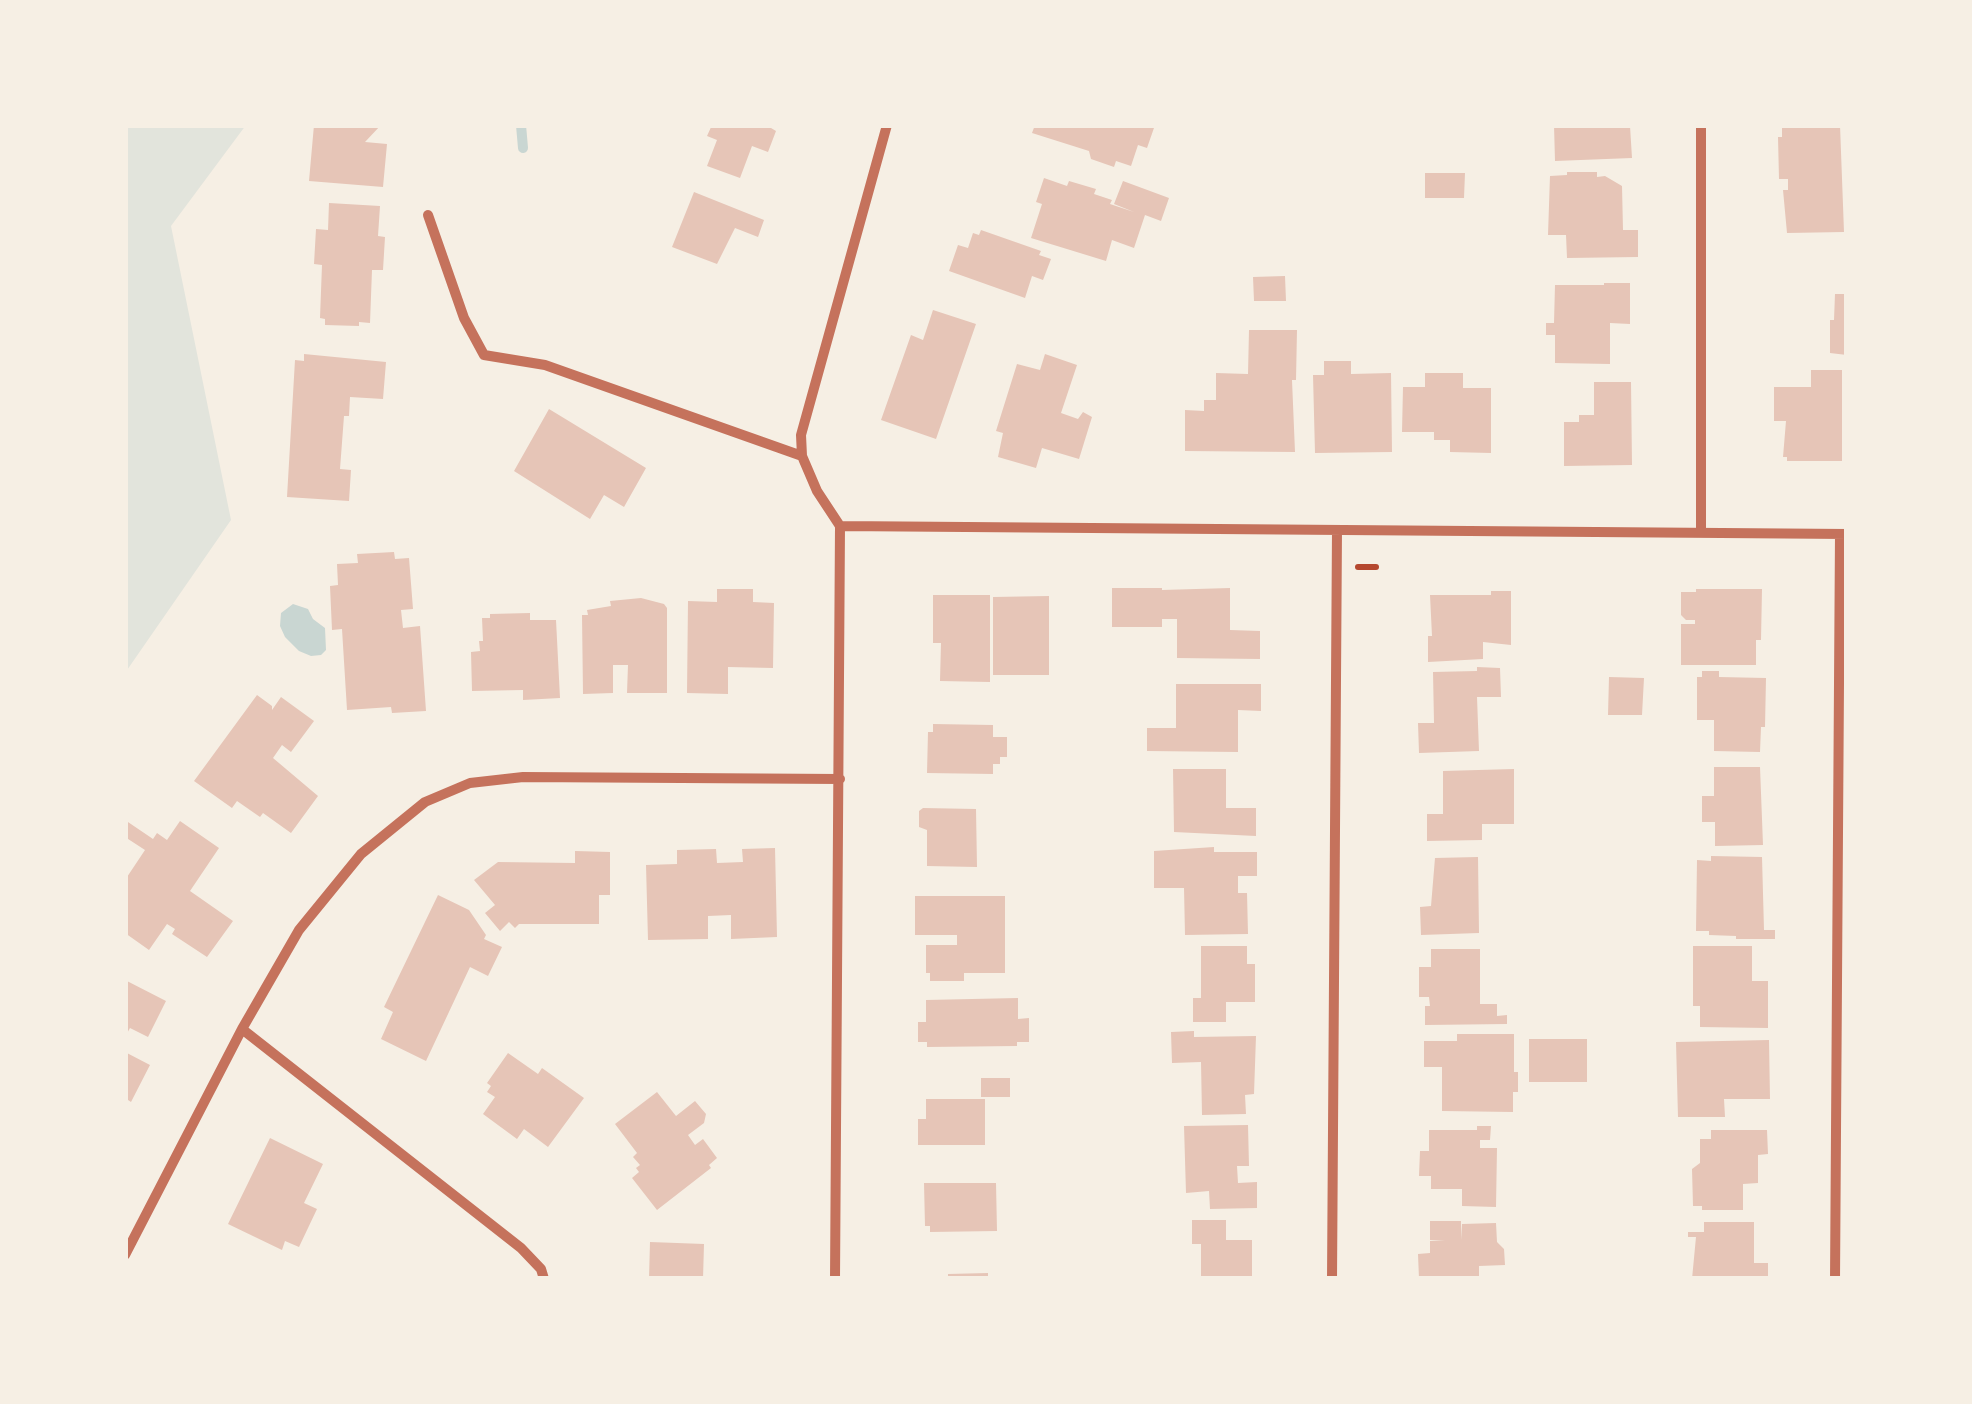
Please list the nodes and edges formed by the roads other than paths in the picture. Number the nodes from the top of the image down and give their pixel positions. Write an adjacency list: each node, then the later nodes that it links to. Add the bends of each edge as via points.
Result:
1 (888, 125): 4 (street, via 806,412)
2 (1701, 125): 7 (street)
3 (428, 216): 4 (street, via 484,355 544,365)
4 (802, 456): 5 (street)
5 (840, 526): 6 (street); 9 (street)
6 (1337, 530): 7 (street); 14 (street)
7 (1701, 533): 8 (street)
8 (1844, 534): 15 (street)
9 (840, 779): 10 (street, via 523,777 470,783 424,802 361,854 299,930); 13 (street)
10 (242, 1029): 11 (street); 12 (street, via 521,1248)
11 (125, 1256)
12 (544, 1279)
13 (835, 1279)
14 (1332, 1279)
15 (1835, 1279)

